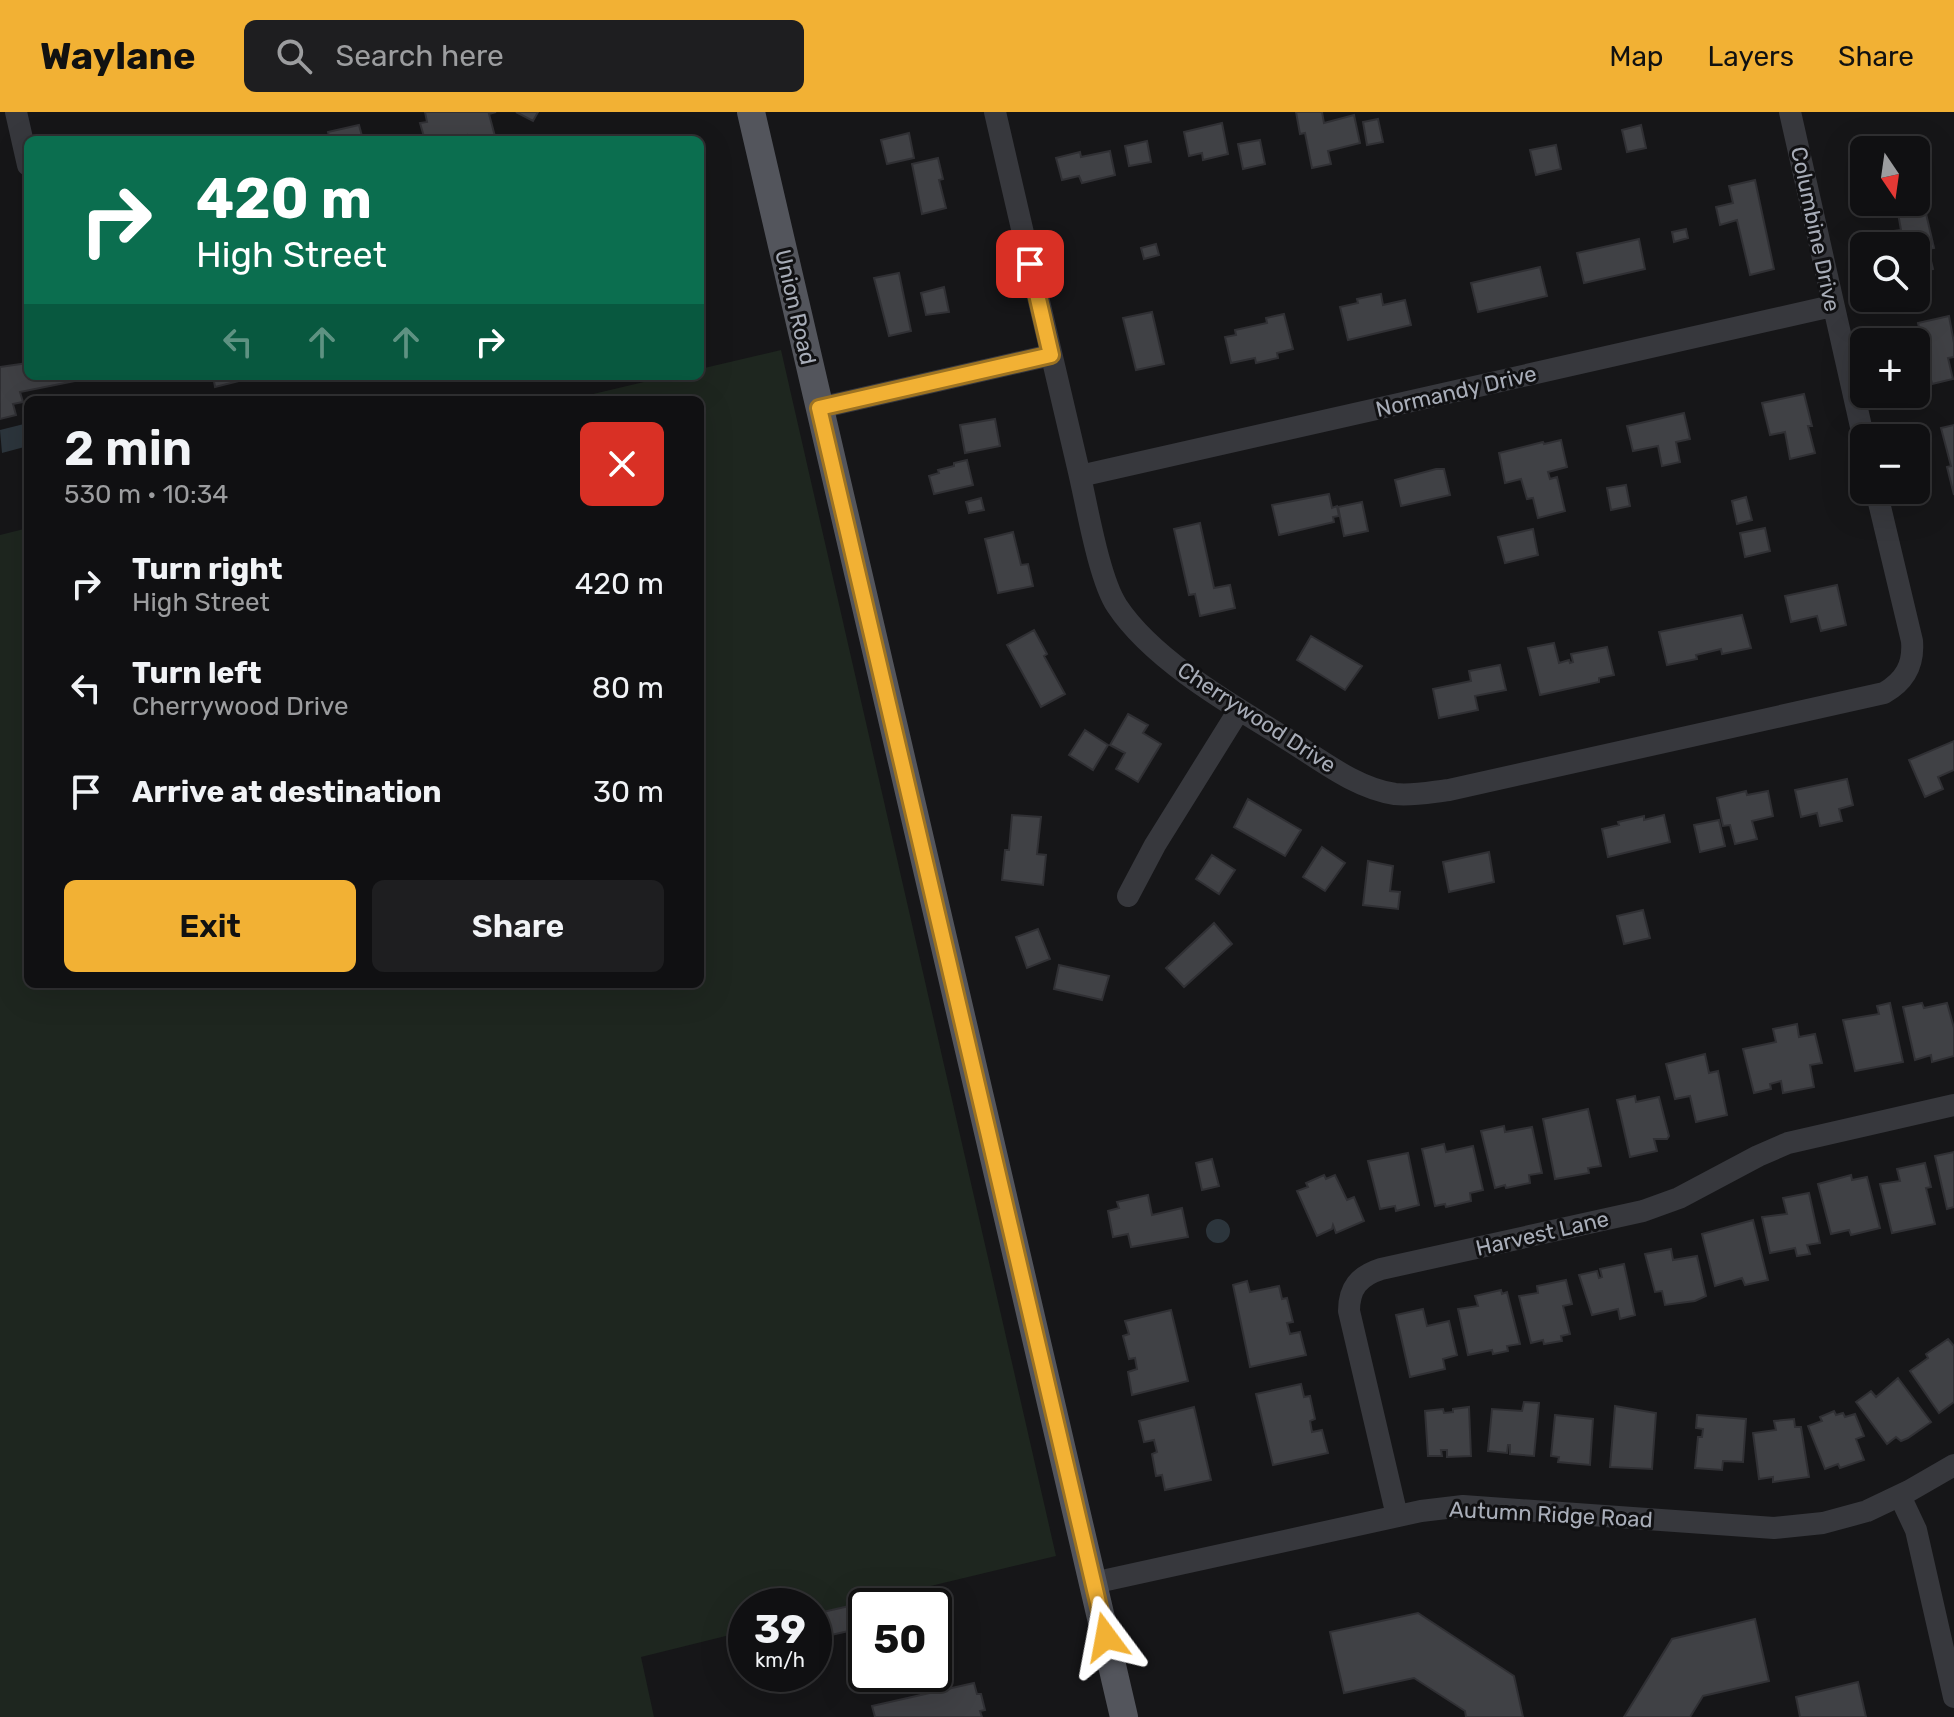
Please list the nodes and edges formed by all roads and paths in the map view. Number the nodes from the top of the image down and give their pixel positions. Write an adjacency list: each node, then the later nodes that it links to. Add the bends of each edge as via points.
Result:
1 (16, 112): 5 (street)
2 (751, 112): 8 (main road, Union Road)
3 (995, 112): 7 (street, Cherrywood Drive)
4 (1790, 112): 6 (street, Columbine Drive)
5 (24, 147)
6 (1832, 306): 9 (street, Columbine Drive); 10 (street, Normandy Drive)
7 (1051, 355): 8 (street); 10 (street, Cherrywood Drive)
8 (819, 408): 18 (main road, Union Road)
9 (1860, 424)
10 (1080, 476): 12 (street, Cherrywood Drive, via 1114,602 1159,652)
11 (1879, 504): 12 (street, Cherrywood Drive, via 1913,654 1907,673 1884,693 1420,794 1374,789)
12 (1239, 710): 13 (street)
13 (1128, 896)
14 (1954, 1105): 17 (street, Harvest Lane, via 1781,1146 1643,1211 1381,1269 1359,1280 1349,1311)
15 (1954, 1465): 16 (street, Autumn Ridge Road)
16 (1900, 1496): 17 (street, Autumn Ridge Road, via 1847,1517 1774,1528 1463,1506); 19 (street, via 1916,1530)
17 (1397, 1516): 18 (street, Autumn Ridge Road)
18 (1093, 1583): 20 (main road, Union Road)
19 (1954, 1697)
20 (1124, 1717)

